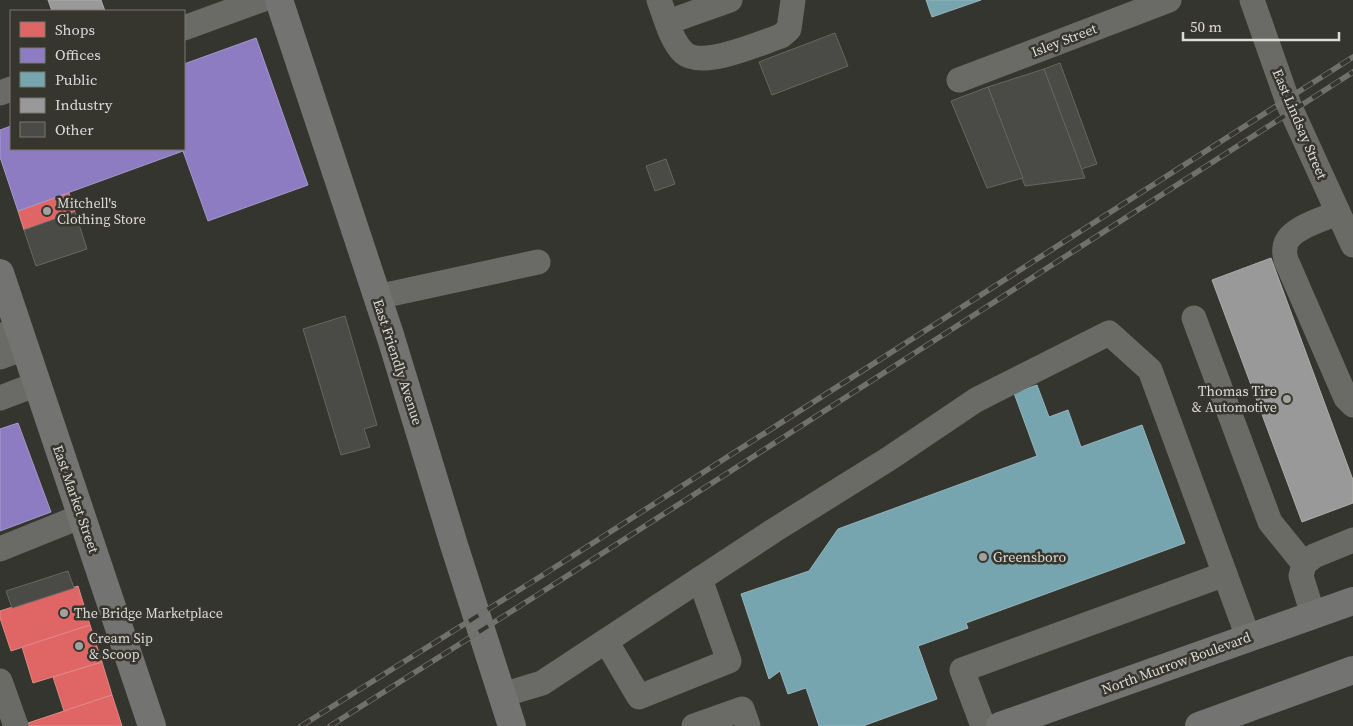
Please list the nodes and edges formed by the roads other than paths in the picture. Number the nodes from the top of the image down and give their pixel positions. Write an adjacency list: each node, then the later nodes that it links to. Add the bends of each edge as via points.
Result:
1 (261, 0): 8 (street)
2 (279, 0): 14 (main road, East Friendly Avenue)
3 (730, 0): 7 (street)
4 (793, 0): 7 (street, via 789,29 781,36 715,58 699,59 685,54 676,43)
5 (1169, 0): 9 (street, Isley Street)
6 (1252, 0): 10 (street, East Lindsay Street, via 1290,105)
7 (663, 11)
8 (185, 28)
9 (959, 80)
10 (1338, 213): 11 (street, East Lindsay Street); 20 (street, via 1302,228 1290,236 1284,247 1286,260 1346,398)
11 (1353, 245)
12 (538, 262): 14 (street)
13 (0, 273): 16 (main road, East Market Street)
14 (377, 297): 33 (main road, East Friendly Avenue)
15 (1194, 318): 24 (street, via 1270,522)
16 (15, 338): 17 (street); 18 (main road, East Market Street)
17 (0, 357)
18 (38, 384): 19 (street); 21 (main road, East Market Street)
19 (0, 398)
20 (1353, 405)
21 (82, 516): 23 (street); 35 (main road, East Market Street)
22 (1353, 540): 24 (street, via 1314,556)
23 (0, 549)
24 (1304, 564): 28 (street, via 1302,576)
25 (1225, 574): 26 (street, via 1150,370 1109,334 976,400); 29 (street); 39 (street, via 962,670)
26 (700, 579): 30 (street); 30 (street, via 729,661 639,697)
27 (1353, 601): 28 (main road, North Murrow Boulevard)
28 (1313, 615): 29 (main road, North Murrow Boulevard)
29 (1248, 637): 40 (main road, North Murrow Boulevard)
30 (606, 641): 33 (street, via 542,683)
31 (1353, 670): 41 (main road)
32 (0, 681): 34 (street)
33 (502, 695): 36 (main road, East Friendly Avenue)
34 (16, 726)
35 (152, 726)
36 (512, 726)
37 (694, 726): 38 (street, via 742,709)
38 (748, 726)
39 (983, 726)
40 (1000, 726)
41 (1199, 726)

